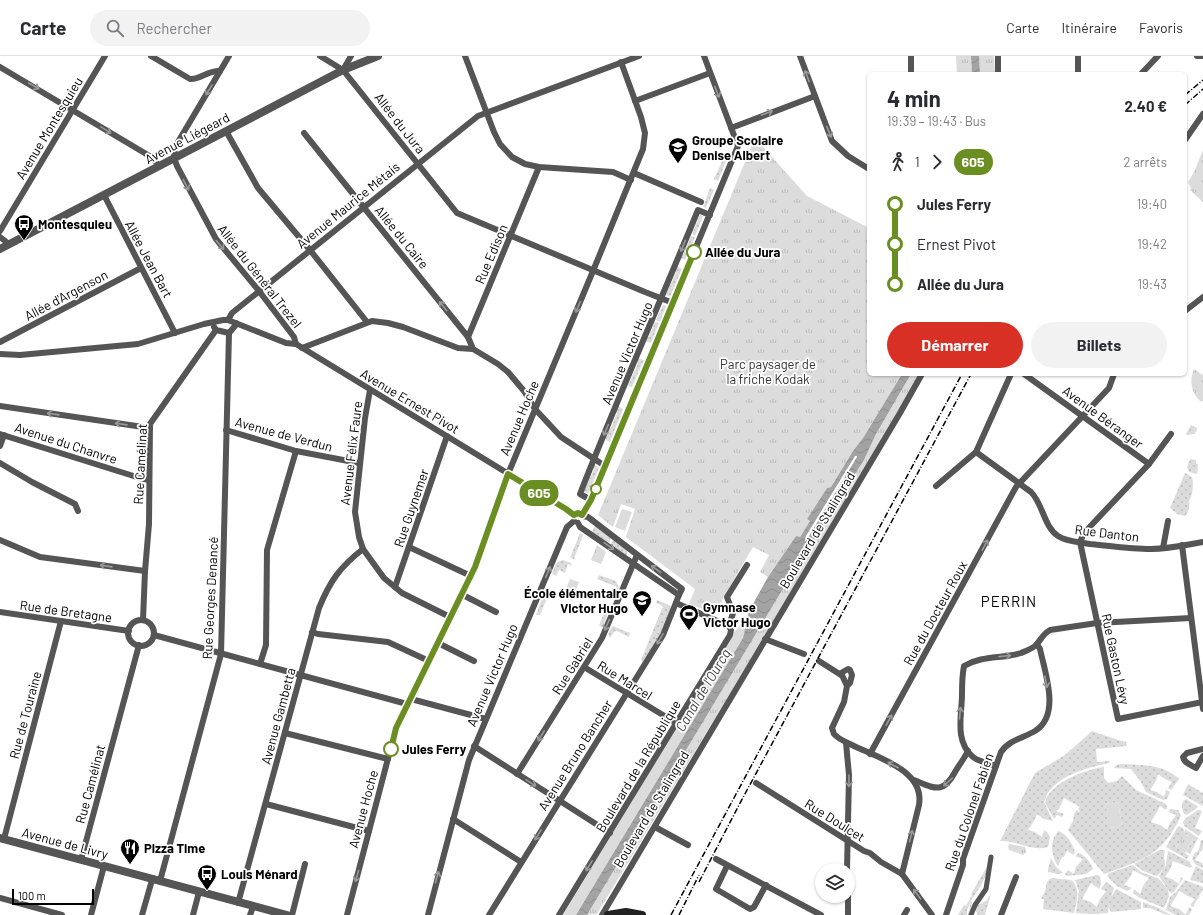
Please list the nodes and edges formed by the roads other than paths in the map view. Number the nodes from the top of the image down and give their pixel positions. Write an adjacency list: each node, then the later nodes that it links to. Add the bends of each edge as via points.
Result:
1 (105, 56): 28 (street, Avenue Montesquieu)
2 (151, 56): 20 (street, via 190,79 196,79 214,70)
3 (229, 56): 20 (street)
4 (320, 56): 19 (street)
5 (351, 56): 19 (street)
6 (378, 56): 19 (street, Avenue Liégeard)
7 (465, 56): 29 (street)
8 (639, 56): 17 (street, Avenue Maurice Métais)
9 (704, 56): 25 (street, Avenue Victor Hugo)
10 (800, 56): 26 (street, one-way to 10)
11 (911, 56): 21 (street)
12 (998, 56): 22 (street)
13 (1078, 56): 23 (street)
14 (1158, 56): 24 (street)
15 (1197, 56): 16 (street)
16 (1203, 56)
17 (621, 62): 27 (street, Avenue Hoche); 29 (street, Avenue Maurice Métais)
18 (0, 67): 28 (street, one-way to 28)
19 (343, 70): 32 (street, Avenue Liégeard); 36 (street, Allée du Jura)
20 (220, 71): 35 (street, one-way to 35, via 175,147)
21 (911, 72)
22 (998, 72)
23 (1078, 72)
24 (1144, 72)
25 (710, 73): 27 (street); 31 (street, Avenue Victor Hugo, one-way to 31)
26 (815, 96): 31 (street, one-way to 26); 39 (street, one-way to 39, via 832,141 848,156)
27 (635, 101): 40 (street, Avenue Hoche, via 645,133 643,148)
28 (73, 110): 37 (street, one-way to 37, via 153,158); 46 (street, Avenue Montesquieu)
29 (486, 113): 36 (street, Avenue Maurice Métais, via 478,116); 38 (street, via 500,144 512,158)
30 (1203, 114): 34 (street)
31 (731, 128): 45 (street, Avenue Victor Hugo, via 738,146)
32 (226, 131): 35 (street, Avenue Liégeard); 51 (street, via 258,188)
33 (304, 133): 44 (street, Allée du Caire)
34 (1187, 137)
35 (174, 158): 37 (street, Avenue Liégeard); 54 (street, Allée du Général Trezel, one-way to 54, via 216,239)
36 (418, 164): 44 (street, Avenue Maurice Métais); 47 (street, Allée du Jura, via 457,213)
37 (158, 166): 42 (street, Avenue Liégeard)
38 (540, 167): 41 (street, via 613,172); 47 (street, Rue Edison)
39 (867, 168)
40 (634, 173): 41 (street, Avenue Hoche); 43 (street)
41 (631, 180): 53 (street, Avenue Hoche)
42 (104, 195): 49 (street, Avenue Liégeard); 52 (street, Allée Jean Bart)
43 (701, 202)
44 (364, 207): 51 (street, Avenue Maurice Métais); 66 (street, Allée du Caire, one-way to 44)
45 (710, 215): 56 (street, Avenue Victor Hugo, one-way to 56, via 698,210); 57 (street, Avenue Victor Hugo)
46 (0, 232)
47 (510, 235): 53 (street, Allée du Jura); 66 (street, Rue Edison)
48 (0, 237): 49 (street)
49 (9, 244): 50 (street, Avenue Liégeard)
50 (0, 249)
51 (310, 250): 54 (street, Avenue Maurice Métais); 61 (street)
52 (142, 268): 64 (street, Allée Jean Bart); 67 (street, Allée d'Argenson)
53 (593, 271): 56 (street, Allée du Jura); 80 (street, Avenue Hoche, one-way to 80)
54 (259, 291): 59 (street, Avenue Maurice Métais, via 232,313); 68 (street, Allée du Général Trezel, via 294,337)
55 (1203, 297): 58 (street)
56 (662, 298): 57 (street, Allée du Jura); 77 (street, Avenue Victor Hugo)
57 (673, 303): 79 (street, Avenue Victor Hugo)
58 (1187, 309)
59 (228, 320): 60 (street); 62 (street, Avenue Ernest Pivot)
60 (213, 322): 63 (street); 64 (street)
61 (366, 322): 69 (street); 70 (street, via 394,324 458,348)
62 (236, 323): 65 (street); 68 (street, Avenue Ernest Pivot)
63 (216, 330): 65 (street); 82 (street, Rue Camélinat, via 151,421)
64 (176, 333): 71 (street, via 138,344 20,355)
65 (228, 333): 83 (street, Rue Georges Denancé)
66 (468, 337): 70 (street)
67 (0, 342)
68 (296, 344): 69 (street, Avenue Ernest Pivot)
69 (302, 348): 76 (street, Avenue Ernest Pivot)
70 (474, 349): 80 (street, via 508,372)
71 (0, 354)
72 (921, 376): 131 (street, Boulevard de Stalingrad)
73 (1010, 376): 89 (street)
74 (1027, 376): 81 (street, Avenue Béranger)
75 (1113, 376): 81 (street, Rue du Docteur Roux, via 1110,386)
76 (370, 390): 86 (street, Avenue Ernest Pivot); 91 (street, Avenue Félix Faure)
77 (618, 402): 79 (street); 90 (street, Avenue Victor Hugo, one-way to 90)
78 (0, 406): 82 (street, one-way to 78)
79 (630, 407): 94 (street, Avenue Victor Hugo)
80 (535, 409): 90 (street, via 561,437); 95 (street, Avenue Hoche)
81 (1083, 416): 93 (street, Avenue Béranger); 97 (street, Rue du Docteur Roux)
82 (150, 428): 96 (street, Rue Camélinat)
83 (226, 430): 88 (street, Avenue de Verdun); 135 (street, Rue Georges Denancé)
84 (2, 434): 87 (street); 96 (street, Avenue du Chanvre)
85 (1171, 434): 93 (street)
86 (447, 436): 95 (street, Avenue Ernest Pivot); 108 (street, Rue Guynemer)
87 (0, 446)
88 (296, 451): 91 (street, Avenue de Verdun); 140 (street, via 267,550 266,645)
89 (976, 452): 97 (street, Rue Danton); 98 (street)
90 (594, 458): 94 (street); 99 (street, Avenue Victor Hugo, via 580,494)
91 (359, 463): 110 (street, Avenue Félix Faure, via 355,512)
92 (0, 464): 100 (street, via 75,504)
93 (1149, 464): 105 (street, via 1084,533)
94 (606, 466): 99 (street, Avenue Victor Hugo)
95 (508, 474): 102 (street, Avenue Ernest Pivot, via 566,509); 115 (street, Avenue Hoche)
96 (149, 480): 114 (street, Rue Camélinat)
97 (1019, 483): 105 (street, Rue Danton, via 1037,499 1048,524 1057,536); 155 (street, Rue du Docteur Roux, one-way to 97)
98 (936, 486)
99 (591, 500): 101 (street, Avenue Victor Hugo)
100 (78, 511)
101 (583, 515): 102 (street, Avenue Victor Hugo, via 582,521); 111 (street)
102 (576, 520): 112 (street, one-way to 112, via 580,526); 148 (street, Avenue Victor Hugo, one-way to 102, via 567,527)
103 (1168, 521): 109 (street)
104 (0, 540): 114 (street, one-way to 104, via 40,557)
105 (1080, 542): 109 (street, Rue Danton, via 1117,547); 126 (street, Rue Gaston Lévy)
106 (1203, 542): 107 (street, Rue Danton)
107 (1182, 545): 109 (street, Rue Danton); 123 (street)
108 (409, 547): 115 (street); 116 (street, Rue Guynemer)
109 (1163, 548)
110 (364, 549): 116 (street, Avenue Félix Faure, via 384,578); 129 (street, Avenue Gambetta, via 339,570 327,588)
111 (637, 555): 112 (street, Rue Gabriel); 118 (street, one-way to 111, via 682,589)
112 (633, 563): 118 (street); 141 (street, Rue Gabriel, one-way to 141, via 602,638)
113 (747, 565): 127 (street, Boulevard de la République, via 727,597 732,612)
114 (145, 571): 124 (street, Rue Camélinat)
115 (471, 576): 117 (street, Avenue Hoche)
116 (395, 587): 122 (street, Avenue Félix Faure)
117 (461, 594): 121 (street); 122 (street, Avenue Hoche)
118 (679, 595): 119 (street)
119 (676, 603): 127 (street); 145 (street, Avenue Bruno Bancher, one-way to 145, via 663,635)
120 (0, 612): 125 (street, Rue de Bretagne)
121 (496, 612)
122 (450, 617): 132 (street, Avenue Hoche)
123 (1191, 618): 126 (street); 147 (street)
124 (143, 620): 128 (street, via 134,622); 130 (street, via 152,625)
125 (61, 621): 128 (street, Rue de Bretagne); 168 (street, Rue de Touraine)
126 (1097, 622): 133 (street, via 1050,630 1044,633); 147 (street, Rue Gaston Lévy, via 1118,719)
127 (728, 626): 149 (street, Boulevard de la République, via 731,630 730,635)
128 (129, 631): 134 (street, via 131,640)
129 (312, 632): 137 (street, via 388,642); 142 (street, Avenue Gambetta)
130 (154, 635): 134 (street, via 149,643); 135 (street)
131 (765, 639): 136 (street); 165 (street, Boulevard de Stalingrad)
132 (438, 643): 137 (street, Avenue Hoche); 138 (street)
133 (1037, 644): 154 (street, one-way to 133, via 960,722 964,666 986,658 1022,653); 158 (street, Rue du Colonel Fabien, one-way to 158, via 1049,694 1049,711 1046,719 1034,731 1004,748)
134 (139, 645): 173 (street, Rue Camélinat)
135 (221, 654): 140 (street); 181 (street, Rue Georges Denancé)
136 (804, 654)
137 (429, 661): 146 (street, Avenue Hoche)
138 (474, 661)
139 (819, 661): 143 (street)
140 (260, 664): 142 (street)
141 (584, 667): 145 (street, Rue Marcel); 159 (street, Rue Gabriel, one-way to 159)
142 (300, 675): 146 (street); 150 (street, Avenue Gambetta)
143 (841, 675): 144 (street); 144 (street, via 845,669 851,672)
144 (847, 686): 151 (street, via 844,702 832,728 836,737)
145 (627, 693): 149 (street, Rue Marcel); 162 (street, Avenue Bruno Bancher)
146 (409, 702): 148 (street); 157 (street, Avenue Hoche, via 396,728)
147 (1203, 705)
148 (486, 719): 152 (street, Avenue Victor Hugo)
149 (676, 723): 167 (street, Boulevard de la République)
150 (285, 733): 157 (street); 163 (street, Avenue Gambetta)
151 (846, 742): 155 (street); 169 (street, one-way to 169, via 849,775)
152 (474, 746): 159 (street); 164 (street, Avenue Victor Hugo)
153 (1203, 749): 156 (street, via 1187,753 1183,760 1196,768)
154 (968, 751): 158 (street, via 977,759); 160 (street, one-way to 160, via 952,779 944,786 935,788)
155 (870, 754): 160 (street, one-way to 155, via 902,769)
156 (1203, 756)
157 (388, 759): 166 (street, Avenue Hoche)
158 (996, 766): 206 (street, Rue du Colonel Fabien)
159 (517, 774): 162 (street, one-way to 162)
160 (914, 780): 179 (street, one-way to 160, via 920,801)
161 (756, 783): 169 (street, Rue Doulcet)
162 (559, 802): 167 (street); 174 (street, Avenue Bruno Bancher, one-way to 174)
163 (266, 804): 166 (street); 185 (street, Avenue Gambetta)
164 (453, 819): 174 (street); 197 (street, Avenue Victor Hugo, one-way to 164)
165 (654, 828): 170 (street); 187 (street, Boulevard de Stalingrad)
166 (369, 831): 196 (street, Avenue Hoche, one-way to 196)
167 (610, 833): 199 (street, Boulevard de la République, one-way to 199)
168 (2, 838): 173 (street, Avenue de Livry)
169 (847, 840): 175 (street); 179 (street, Rue Doulcet)
170 (688, 845)
171 (991, 857): 207 (street, via 986,889)
172 (716, 859): 178 (street)
173 (81, 860): 177 (street, Avenue de Livry)
174 (521, 862): 198 (street, Avenue Bruno Bancher)
175 (847, 863)
176 (305, 864): 195 (street)
177 (104, 866): 181 (street, Avenue de Livry); 190 (street)
178 (727, 866): 182 (street); 182 (street, via 716,889 750,909 754,907)
179 (902, 874): 205 (street, one-way to 179)
180 (1016, 877): 208 (street)
181 (156, 880): 183 (street, Avenue de Livry); 191 (street, Rue Georges Denancé)
182 (766, 886): 203 (street)
183 (199, 892): 185 (street, Avenue de Livry); 192 (street)
184 (0, 898): 189 (street)
185 (238, 903): 188 (street, Avenue de Livry)
186 (848, 903): 204 (street)
187 (608, 905): 200 (street, Boulevard de Stalingrad); 201 (street)
188 (253, 906): 193 (street); 194 (street, Avenue de Livry)
189 (62, 915)
190 (91, 915)
191 (142, 915)
192 (193, 915)
193 (250, 915)
194 (287, 915)
195 (292, 915)
196 (347, 915)
197 (428, 915)
198 (489, 915)
199 (559, 915)
200 (602, 915)
201 (610, 915): 202 (main road, via 626,912)
202 (640, 915)
203 (821, 915)
204 (848, 915)
205 (932, 915)
206 (946, 915)
207 (971, 915)
208 (1001, 915)

